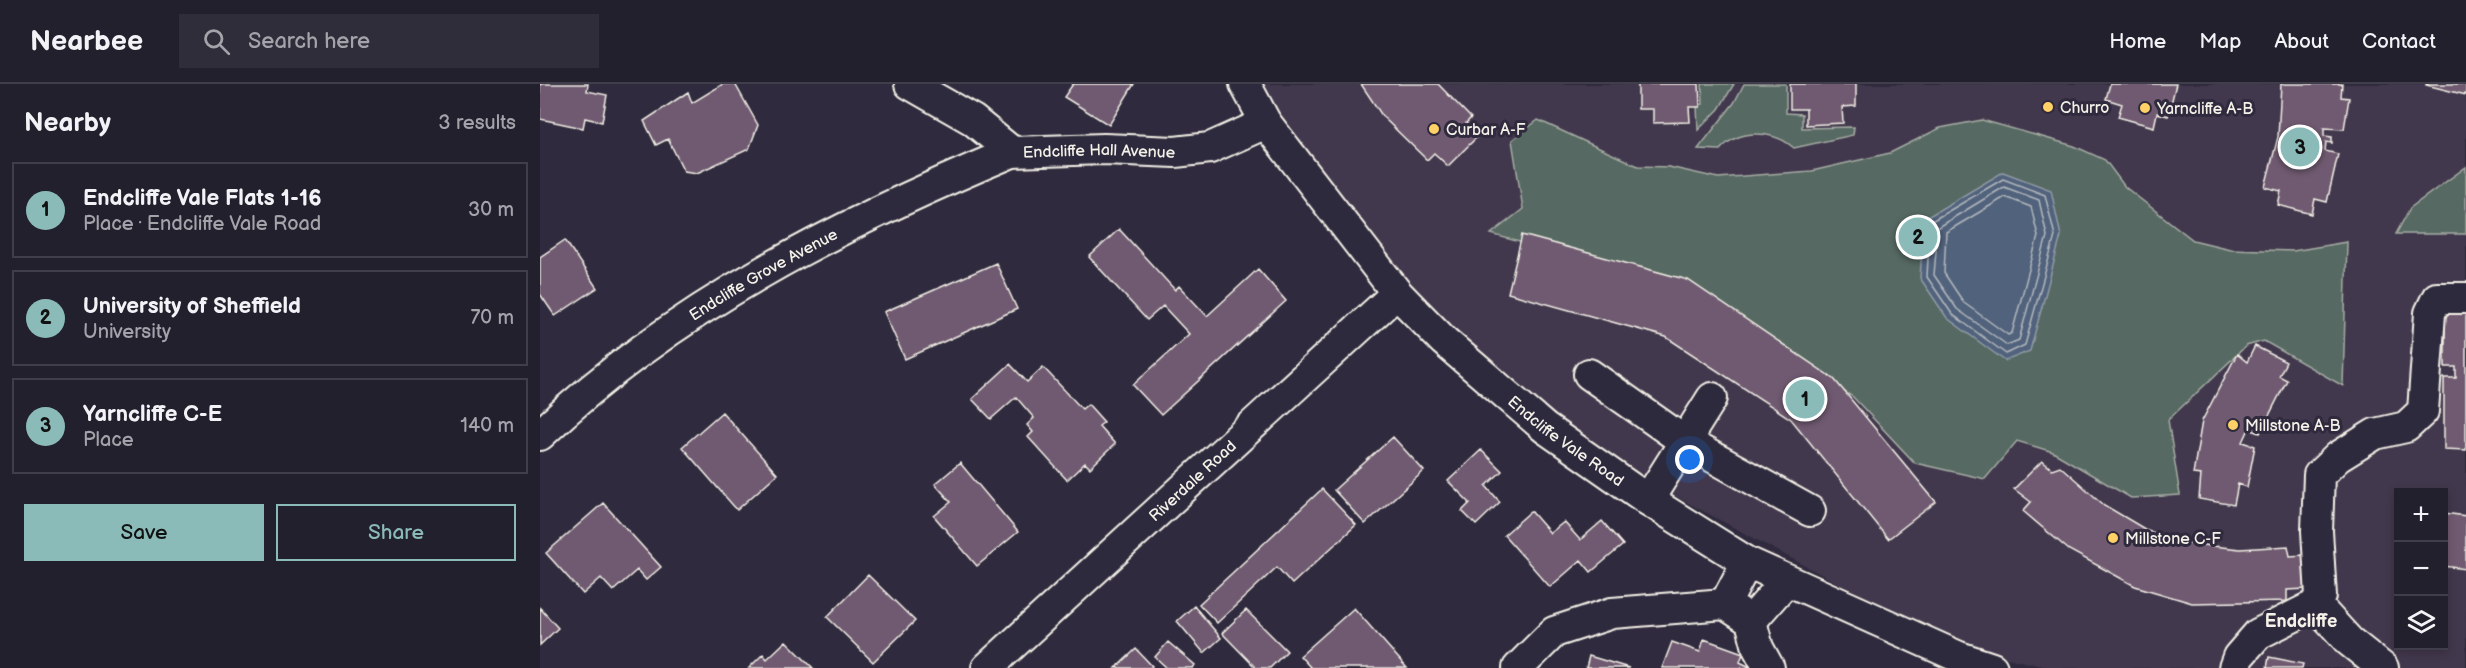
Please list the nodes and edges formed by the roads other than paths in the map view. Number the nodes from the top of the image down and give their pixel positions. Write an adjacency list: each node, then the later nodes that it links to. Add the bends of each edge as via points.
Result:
1 (910, 84): 4 (street, Endcliffe Hall Avenue, via 973,120)
2 (1245, 84): 3 (street, Endcliffe Vale Road)
3 (1266, 123): 4 (street, Endcliffe Hall Avenue, via 1210,148 1175,152); 5 (street, Endcliffe Vale Road)
4 (1012, 152): 9 (street, Endcliffe Grove Avenue, via 930,186 716,300 619,366)
5 (1397, 293): 11 (street, Endcliffe Vale Road, via 1444,340 1545,428); 19 (street, Riverdale Road)
6 (2466, 298): 16 (street, via 2438,298 2430,313 2423,411 2406,427 2375,434 2338,457 2319,475 2321,596)
7 (1589, 374): 10 (street)
8 (1712, 399): 10 (street)
9 (540, 435)
10 (1684, 441): 11 (street); 12 (street)
11 (1648, 500): 13 (street, Endcliffe Vale Road)
12 (1810, 512)
13 (1747, 562): 14 (street, Endcliffe Vale Road); 15 (street)
14 (1786, 581): 17 (street); 18 (street, Endcliffe Vale Road)
15 (1725, 604): 17 (street); 20 (street, via 1612,612 1554,632)
16 (2316, 605): 23 (street, via 2258,634 2238,657); 24 (street)
17 (1751, 621): 21 (street, via 1758,648)
18 (1958, 662): 22 (street, Endcliffe Vale Road)
19 (987, 668)
20 (1518, 668)
21 (1769, 668)
22 (1992, 668)
23 (2234, 668)
24 (2383, 668)

